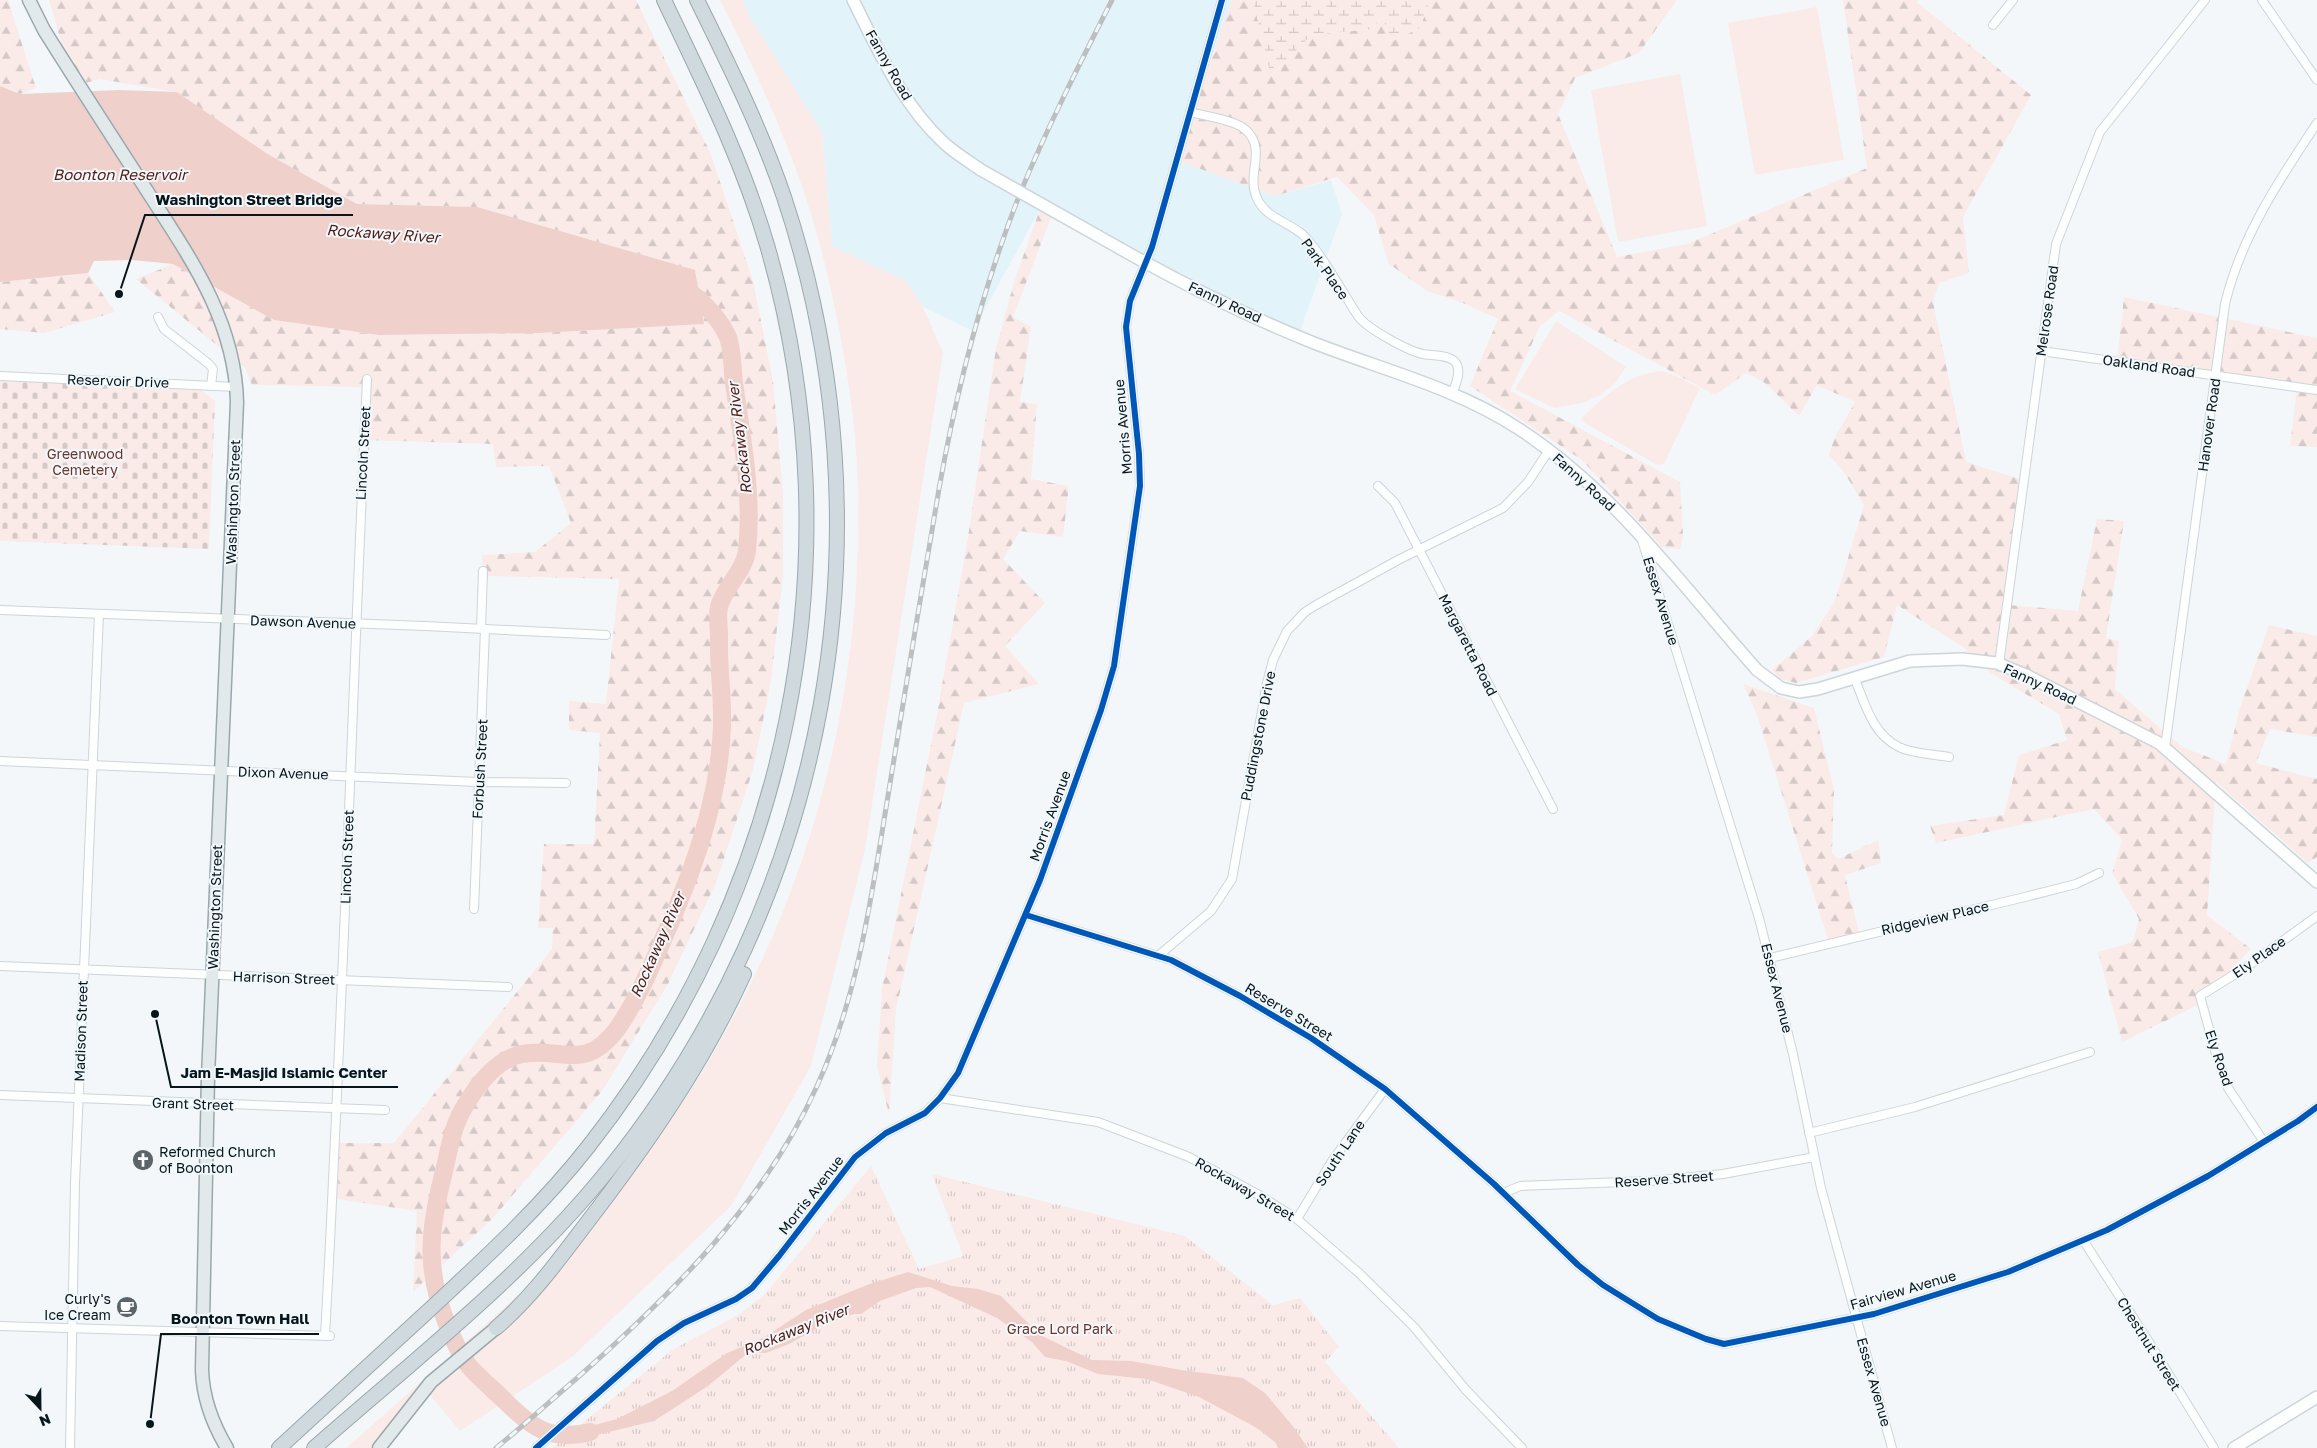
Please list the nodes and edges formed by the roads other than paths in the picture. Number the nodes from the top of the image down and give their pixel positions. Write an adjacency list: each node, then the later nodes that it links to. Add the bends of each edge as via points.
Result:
1 (29, 0): 20 (main road, Washington Street, via 44,30 202,277 221,318)
2 (664, 0): 82 (highway, via 718,113 744,177 769,251 790,343 804,445 807,512 803,616 794,684 778,760 752,850 720,930 682,1007 632,1087 586,1149 529,1213 452,1289)
3 (697, 0): 45 (highway, via 746,101 785,200 813,302 831,406 838,512 834,618 818,724)
4 (853, 0): 13 (main road, Fanny Road, bridge, via 882,57 922,120 944,143 981,170)
5 (1222, 0): 11 (street, Morris Avenue)
6 (2013, 0): 9 (street)
7 (2205, 0): 15 (street, Melrose Road, via 2100,132 2056,244)
8 (2262, 0): 10 (street)
9 (1993, 25)
10 (2317, 80)
11 (1190, 112): 13 (street, Morris Avenue); 22 (street, Park Place, via 1236,124 1247,131 1257,151 1255,196 1265,211 1306,239 1364,323 1412,351 1455,361 1458,376)
12 (2317, 123): 16 (street, Hanover Road, via 2269,196 2236,267 2226,304)
13 (1146, 263): 22 (main road, Fanny Road, via 1312,342); 49 (street, Morris Avenue, via 1127,314 1140,486 1114,666 1098,719)
14 (158, 317): 19 (street, via 164,330 209,364 213,370)
15 (2041, 351): 16 (street, Oakland Road); 34 (street, Melrose Road)
16 (2216, 375): 21 (street, Oakland Road); 36 (street, Hanover Road)
17 (0, 376): 19 (street, Reservoir Drive)
18 (367, 379): 31 (street, Lincoln Street)
19 (210, 386): 20 (street, Reservoir Drive)
20 (237, 387): 30 (main road, Washington Street)
21 (2317, 390)
22 (1452, 394): 23 (main road, Fanny Road, via 1492,412)
23 (1549, 450): 25 (main road, Fanny Road); 26 (street, Puddingstone Drive, via 1528,482 1503,508)
24 (1378, 486): 26 (street, Margaretta Road, via 1395,503)
25 (1640, 535): 35 (main road, Fanny Road, via 1746,658 1775,685 1806,692); 52 (street, Essex Avenue)
26 (1419, 550): 44 (street, Margaretta Road); 51 (street, Puddingstone Drive, via 1316,605 1287,631 1266,684 1232,879 1211,911)
27 (484, 571): 32 (street, Forbush Street)
28 (0, 610): 29 (street, Dawson Avenue)
29 (99, 614): 30 (street, Dawson Avenue); 39 (street, Madison Street)
30 (228, 620): 31 (street, Dawson Avenue); 40 (main road, Washington Street)
31 (356, 624): 32 (street, Dawson Avenue); 41 (street, Lincoln Street)
32 (483, 629): 33 (street, Dawson Avenue); 42 (street, Forbush Street)
33 (606, 635)
34 (1999, 664): 35 (main road, Fanny Road, via 1962,659 1910,661); 36 (main road, Fanny Road)
35 (1854, 677): 37 (street, via 1872,721 1883,736 1900,748)
36 (2165, 748): 47 (main road, Fanny Road)
37 (1949, 757)
38 (0, 761): 39 (street, Dixon Avenue)
39 (92, 765): 40 (street, Dixon Avenue); 54 (street, Madison Street)
40 (221, 771): 41 (street, Dixon Avenue); 55 (main road, Washington Street)
41 (350, 776): 42 (street, Dixon Avenue); 56 (street, Lincoln Street)
42 (478, 782): 43 (street, Dixon Avenue); 48 (street, Forbush Street)
43 (566, 783)
44 (1553, 808)
45 (792, 826): 77 (highway, via 768,914 752,956 700,1058 643,1147 600,1206 533,1292); 83 (highway, via 769,894 709,1022 672,1083 610,1168 564,1222 514,1272)
46 (2099, 873): 52 (street, Ridgeview Place, via 2050,891)
47 (2317, 882)
48 (474, 909)
49 (1026, 915): 51 (street, Reserve Street); 62 (street, Morris Avenue, via 958,1073)
50 (2317, 916): 58 (street, Ely Place)
51 (1158, 956): 60 (street, Reserve Street, via 1240,996 1311,1038)
52 (1770, 958): 68 (street, Essex Avenue, via 1794,1054)
53 (0, 966): 54 (street, Harrison Street)
54 (83, 970): 55 (street, Harrison Street); 63 (street, Madison Street)
55 (213, 975): 56 (street, Harrison Street); 64 (main road, Washington Street)
56 (342, 980): 57 (street, Harrison Street); 66 (street, Lincoln Street)
57 (508, 987)
58 (2200, 996): 69 (street, Ely Road, via 2228,1088)
59 (2090, 1052): 68 (street, via 1914,1107)
60 (1385, 1089): 71 (street, Reserve Street); 72 (street, South Lane, via 1332,1161)
61 (0, 1095): 63 (street, Grant Street)
62 (940, 1098): 72 (street, Rockaway Street, via 1098,1122 1189,1157); 85 (street, Morris Avenue, via 925,1113 886,1134 855,1157 752,1288 657,1341)
63 (78, 1099): 64 (street, Grant Street); 76 (street, Madison Street)
64 (208, 1104): 66 (street, Grant Street); 78 (main road, Washington Street)
65 (2317, 1106): 69 (street, Fairview Avenue)
66 (337, 1108): 67 (street, Grant Street); 78 (street, Lincoln Street, via 327,1336)
67 (385, 1110)
68 (1809, 1133): 70 (street, Essex Avenue)
69 (2264, 1142): 73 (street, Fairview Avenue, via 2200,1180)
70 (1814, 1157): 71 (street, Reserve Street, via 1723,1174 1650,1181 1520,1186); 74 (street, Essex Avenue)
71 (1504, 1194): 74 (street, Fairview Avenue, via 1603,1285 1658,1319 1706,1339 1731,1344)
72 (1298, 1219): 86 (street, Rockaway Street, via 1414,1327 1466,1390)
73 (2083, 1240): 74 (street, Fairview Avenue, via 2008,1272); 88 (street, Chestnut Street)
74 (1855, 1318): 87 (street, Essex Avenue)
75 (0, 1326): 76 (street)
76 (72, 1328): 78 (street); 80 (street, Madison Street)
77 (492, 1331): 84 (main road, via 443,1371)
78 (203, 1333): 81 (main road, Washington Street, via 204,1396)
79 (2317, 1397): 89 (main road)
80 (70, 1448)
81 (226, 1448)
82 (279, 1448)
83 (314, 1448)
84 (379, 1448)
85 (536, 1448)
86 (1522, 1448)
87 (1892, 1448)
88 (2214, 1448)
89 (2234, 1448)

